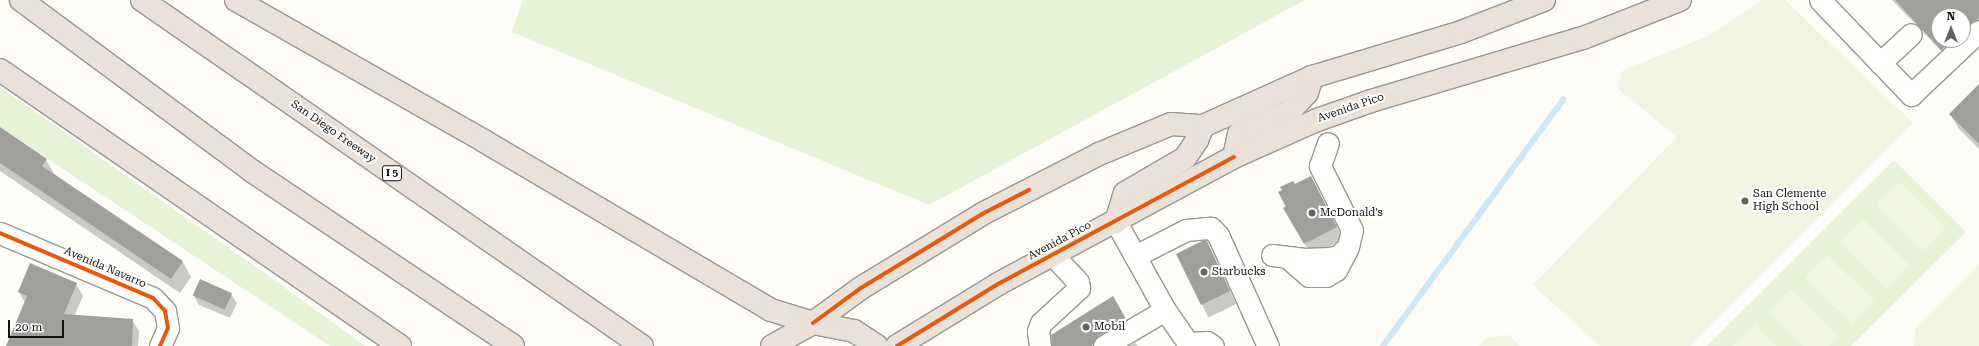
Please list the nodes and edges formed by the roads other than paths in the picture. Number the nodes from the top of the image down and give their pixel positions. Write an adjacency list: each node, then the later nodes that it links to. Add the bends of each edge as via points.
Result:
1 (21, 0): 25 (highway, via 252,171)
2 (142, 0): 26 (highway, San Diego Freeway / I 5)
3 (236, 0): 21 (highway, via 484,141 771,310)
4 (1544, 0): 11 (highway, via 1461,32)
5 (1680, 0): 14 (highway, Avenida Pico, via 1583,38 1377,99 1317,120)
6 (1820, 0): 9 (street)
7 (1979, 31): 9 (street, via 1911,95)
8 (1911, 34): 9 (street)
9 (1880, 63)
10 (0, 70): 24 (highway)
11 (1312, 77): 12 (highway); 14 (highway, via 1307,93 1289,112 1251,126 1239,134)
12 (1203, 126): 15 (highway, via 1185,158 1125,193); 21 (highway, via 1172,124 1099,154 982,214 861,288)
13 (1328, 143): 19 (street, via 1320,166 1352,230 1348,248 1338,256 1330,258)
14 (1234, 157): 15 (highway, Avenida Pico)
15 (1116, 222): 17 (highway, Avenida Pico); 18 (street)
16 (0, 233): 23 (street, Avenida Navarro, via 153,298 165,311 168,328)
17 (1053, 255): 29 (highway, Avenida Pico, via 998,284); 30 (street, via 1078,282 1079,288 1040,323)
18 (1135, 256): 20 (street); 33 (street, via 1186,230 1211,228 1218,235)
19 (1280, 256)
20 (1165, 310): 22 (street); 31 (street)
21 (813, 323): 27 (highway); 28 (highway, via 854,331)
22 (1190, 345): 32 (street, via 1207,342)
23 (160, 346)
24 (400, 346)
25 (513, 346)
26 (642, 346)
27 (772, 346)
28 (877, 346)
29 (897, 346)
30 (1040, 346)
31 (1104, 346)
32 (1213, 346)
33 (1268, 346)

